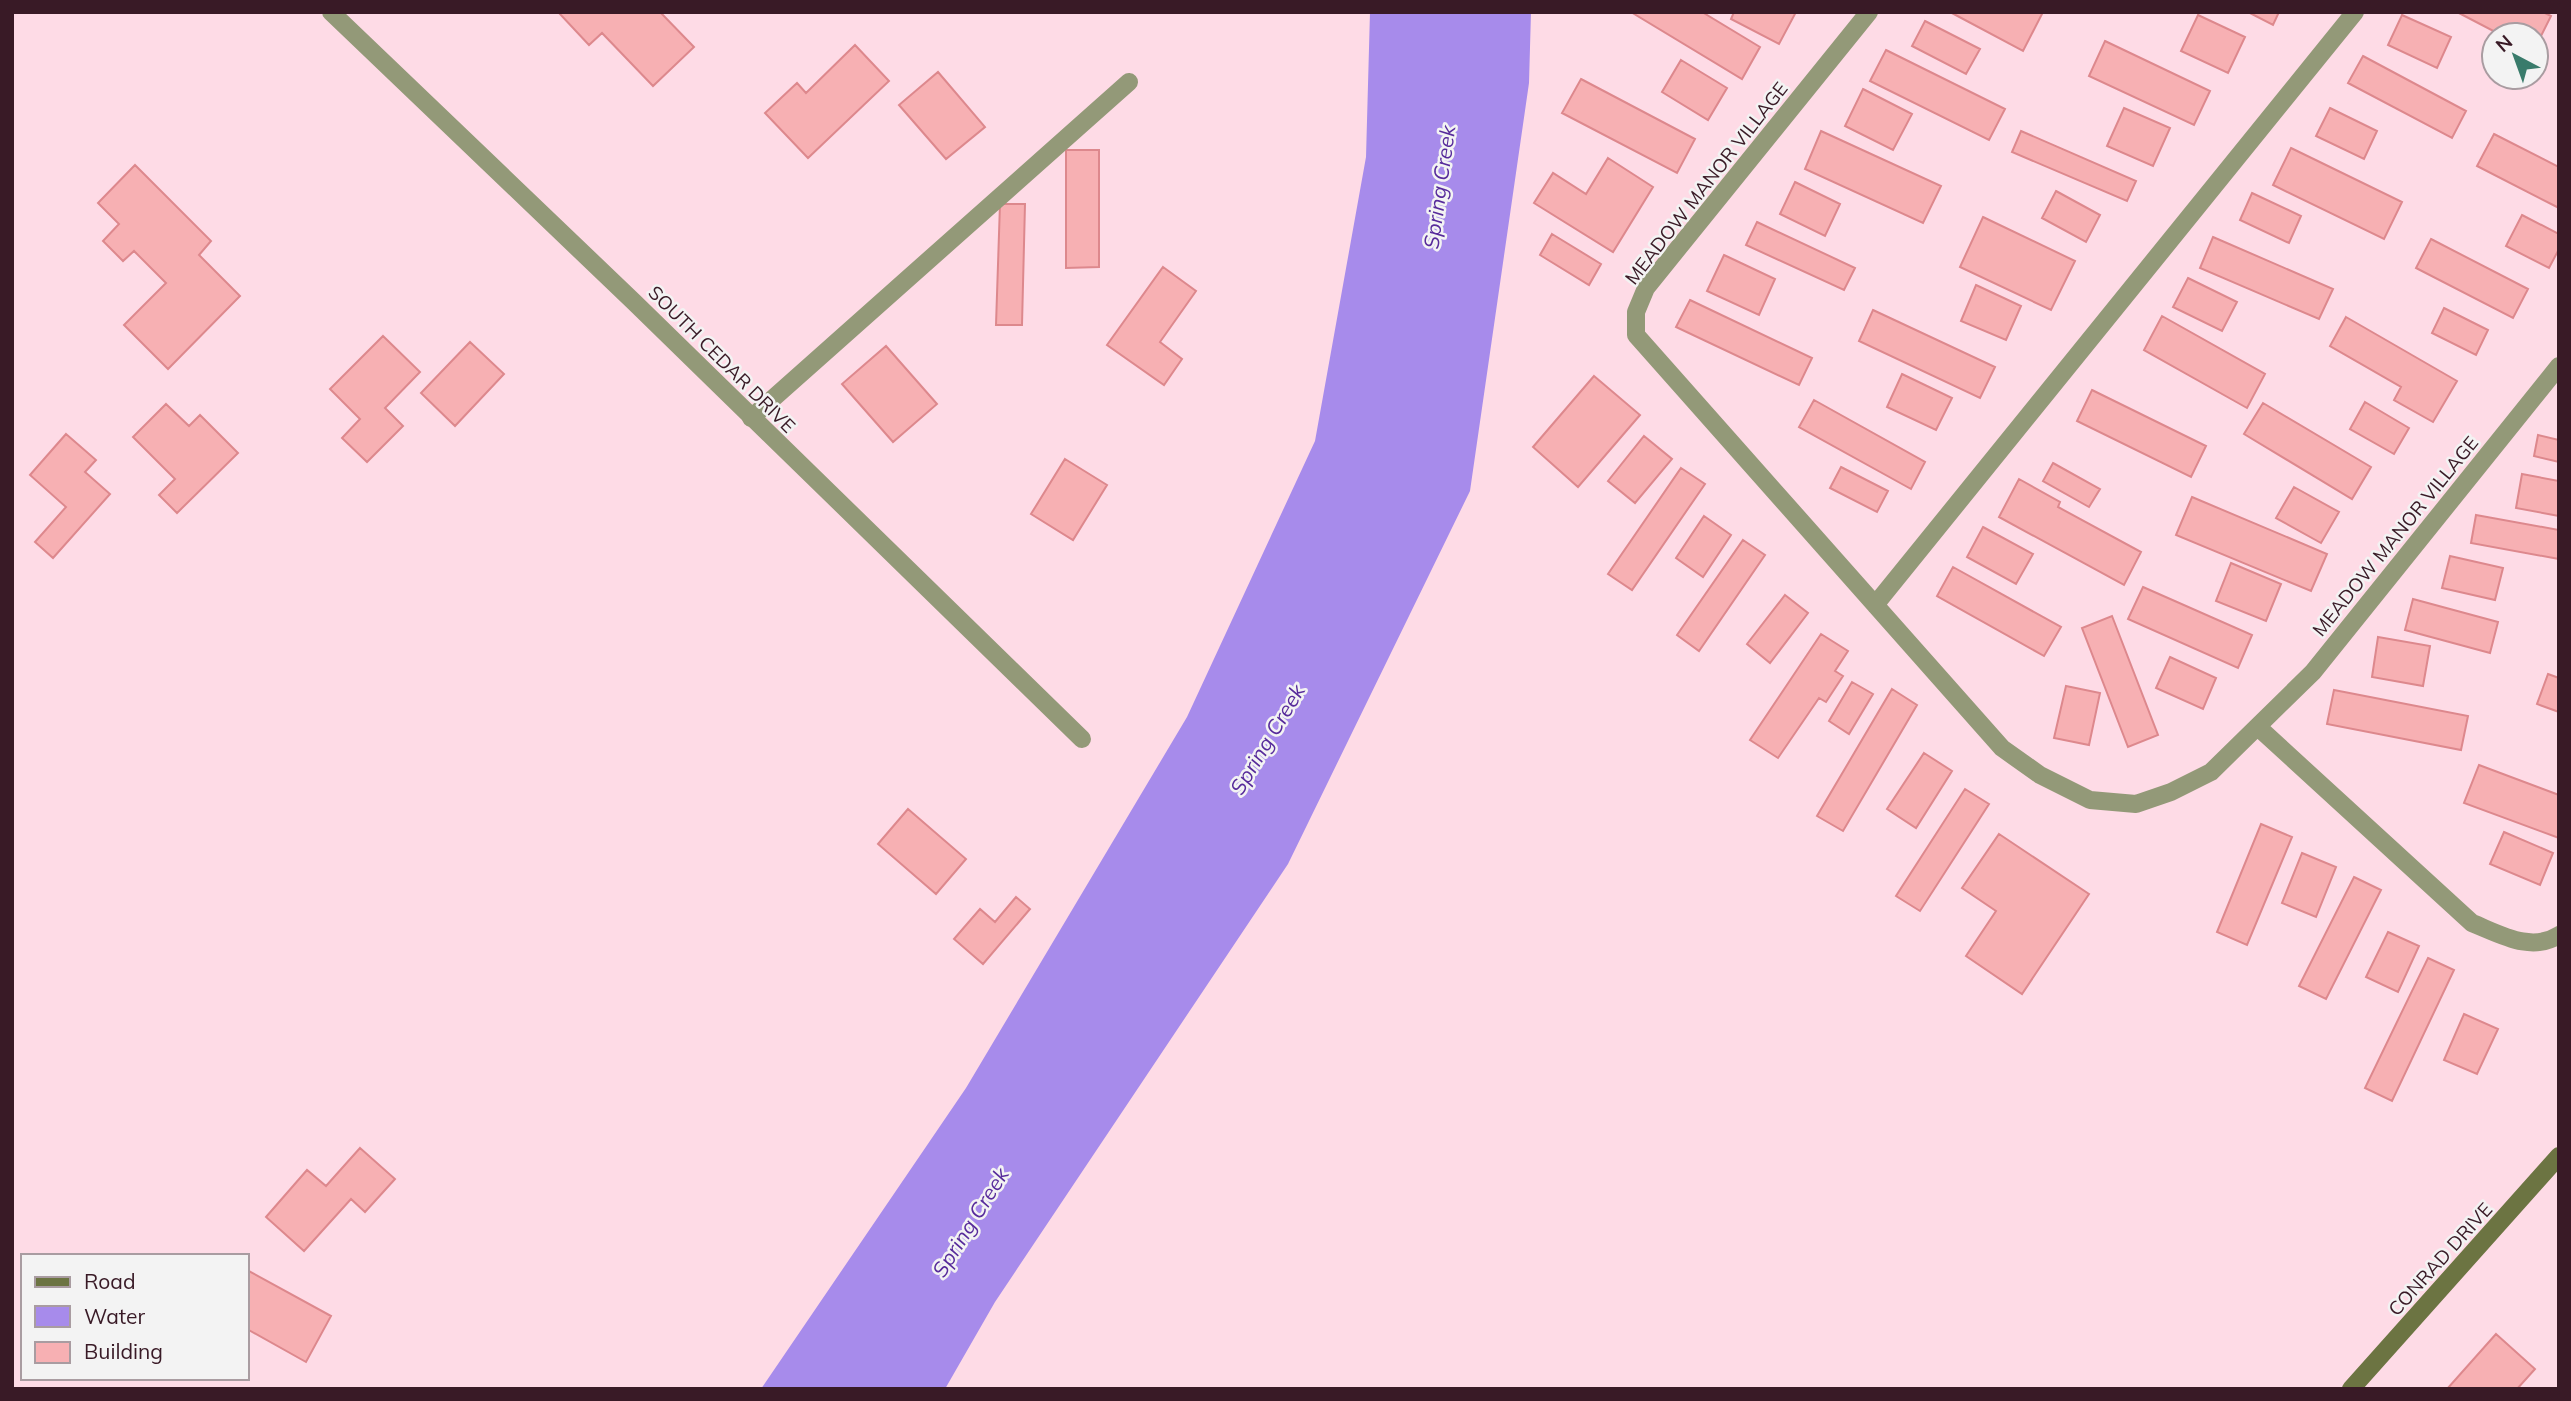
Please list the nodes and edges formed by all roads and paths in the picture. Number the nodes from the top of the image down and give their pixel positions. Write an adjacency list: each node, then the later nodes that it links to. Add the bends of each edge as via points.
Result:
1 (331, 12): 6 (street, SOUTH CEDAR DRIVE)
2 (1869, 12): 7 (street, MEADOW MANOR VILLAGE, via 1646,289 1636,312 1636,335)
3 (2355, 12): 7 (street)
4 (1129, 82): 6 (street)
5 (2559, 366): 8 (street, MEADOW MANOR VILLAGE, via 2313,671)
6 (751, 418): 9 (street, SOUTH CEDAR DRIVE)
7 (1875, 605): 8 (street, MEADOW MANOR VILLAGE, via 2002,748 2040,775 2090,800 2136,804 2171,792 2211,772)
8 (2259, 728): 10 (street, via 2472,923 2514,940 2546,943)
9 (1082, 739)
10 (2559, 935)
11 (2559, 1156): 12 (main road, CONRAD DRIVE)
12 (2351, 1389)

